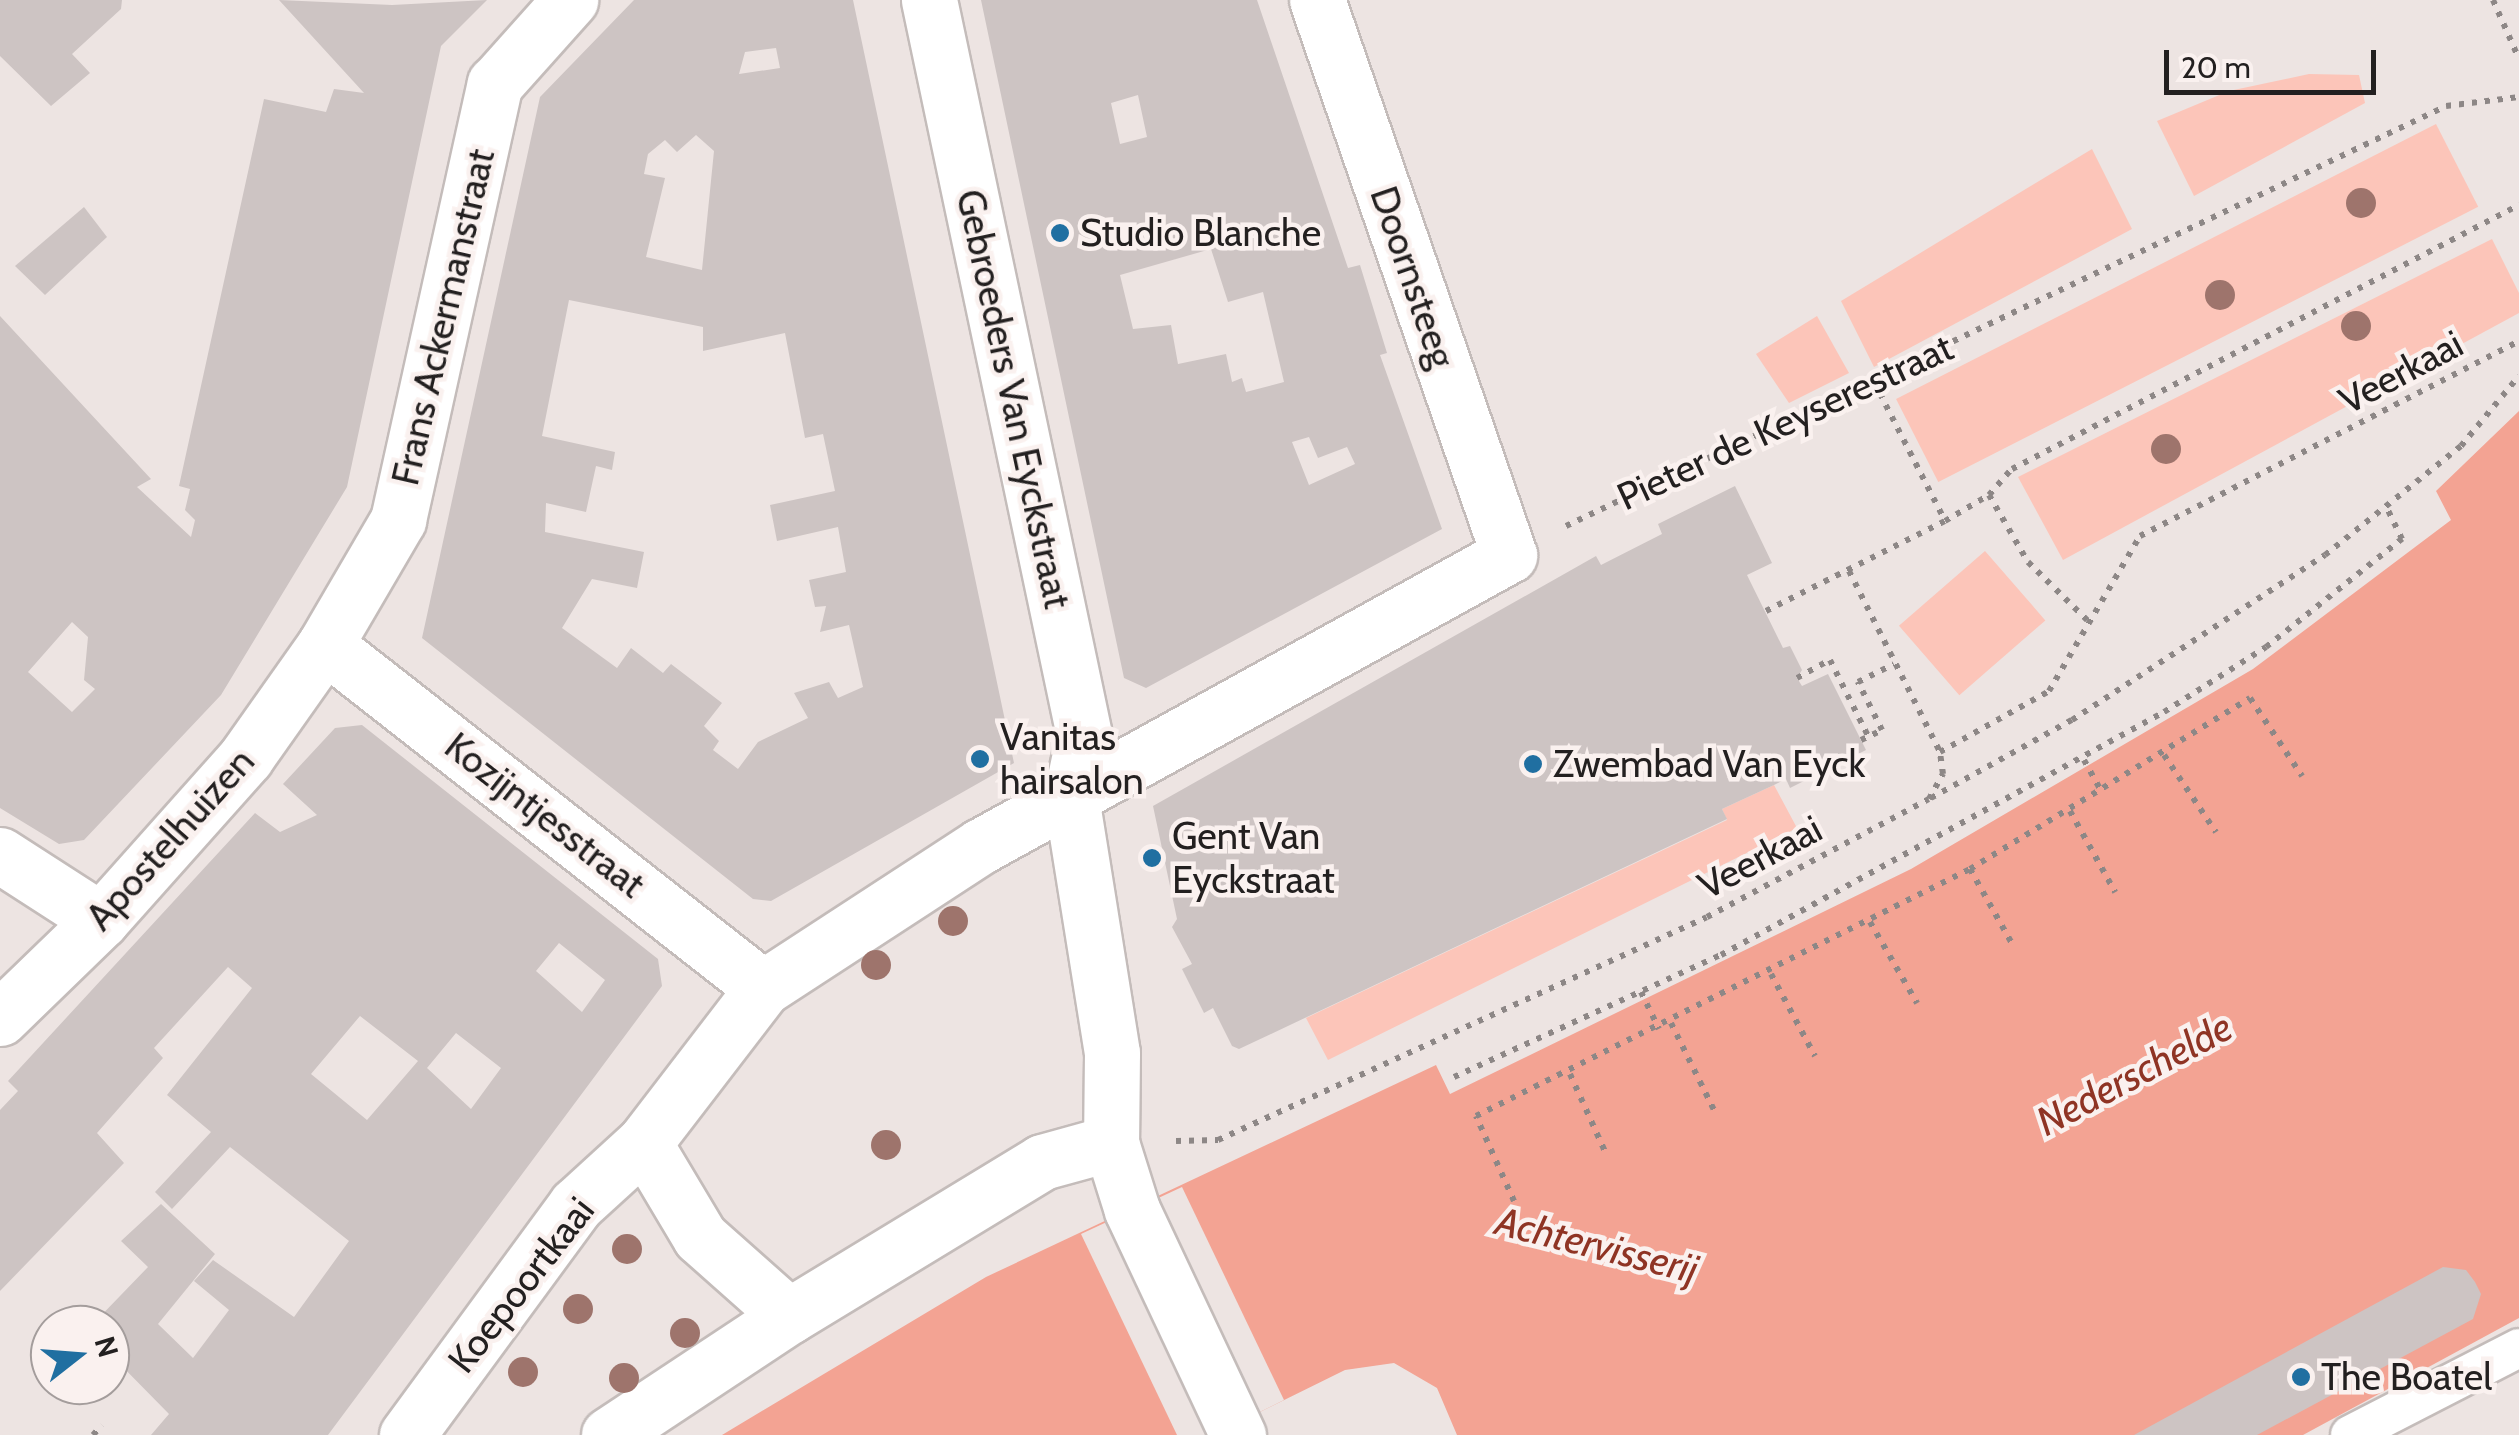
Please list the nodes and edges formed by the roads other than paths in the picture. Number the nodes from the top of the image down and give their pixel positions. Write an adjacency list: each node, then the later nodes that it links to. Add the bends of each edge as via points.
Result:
1 (570, 0): 4 (street, Frans Ackermanstraat, via 495,84 398,520)
2 (930, 0): 5 (street, Gebroeders Van Eyckstraat, via 1084,734)
3 (1316, 0): 5 (street, Doornsteeg, via 1509,555)
4 (324, 645): 7 (street, Apostelhuizen, via 246,757); 8 (street, Kozijntjesstraat)
5 (1071, 797): 8 (street, Koepoortkaai, via 981,846); 11 (street, via 1112,1053)
6 (0, 855): 7 (street)
7 (101, 920): 9 (street, Apostelhuizen)
8 (763, 988): 10 (street, Koepoortkaai)
9 (0, 1018)
10 (644, 1143): 12 (street, via 700,1237); 15 (street, Koepoortkaai, via 576,1206)
11 (1111, 1143): 12 (street, via 1042,1162); 14 (street, via 1132,1210)
12 (789, 1316): 16 (street)
13 (2519, 1348): 17 (lane)
14 (1236, 1430)
15 (407, 1435)
16 (609, 1435)
17 (2350, 1435)

